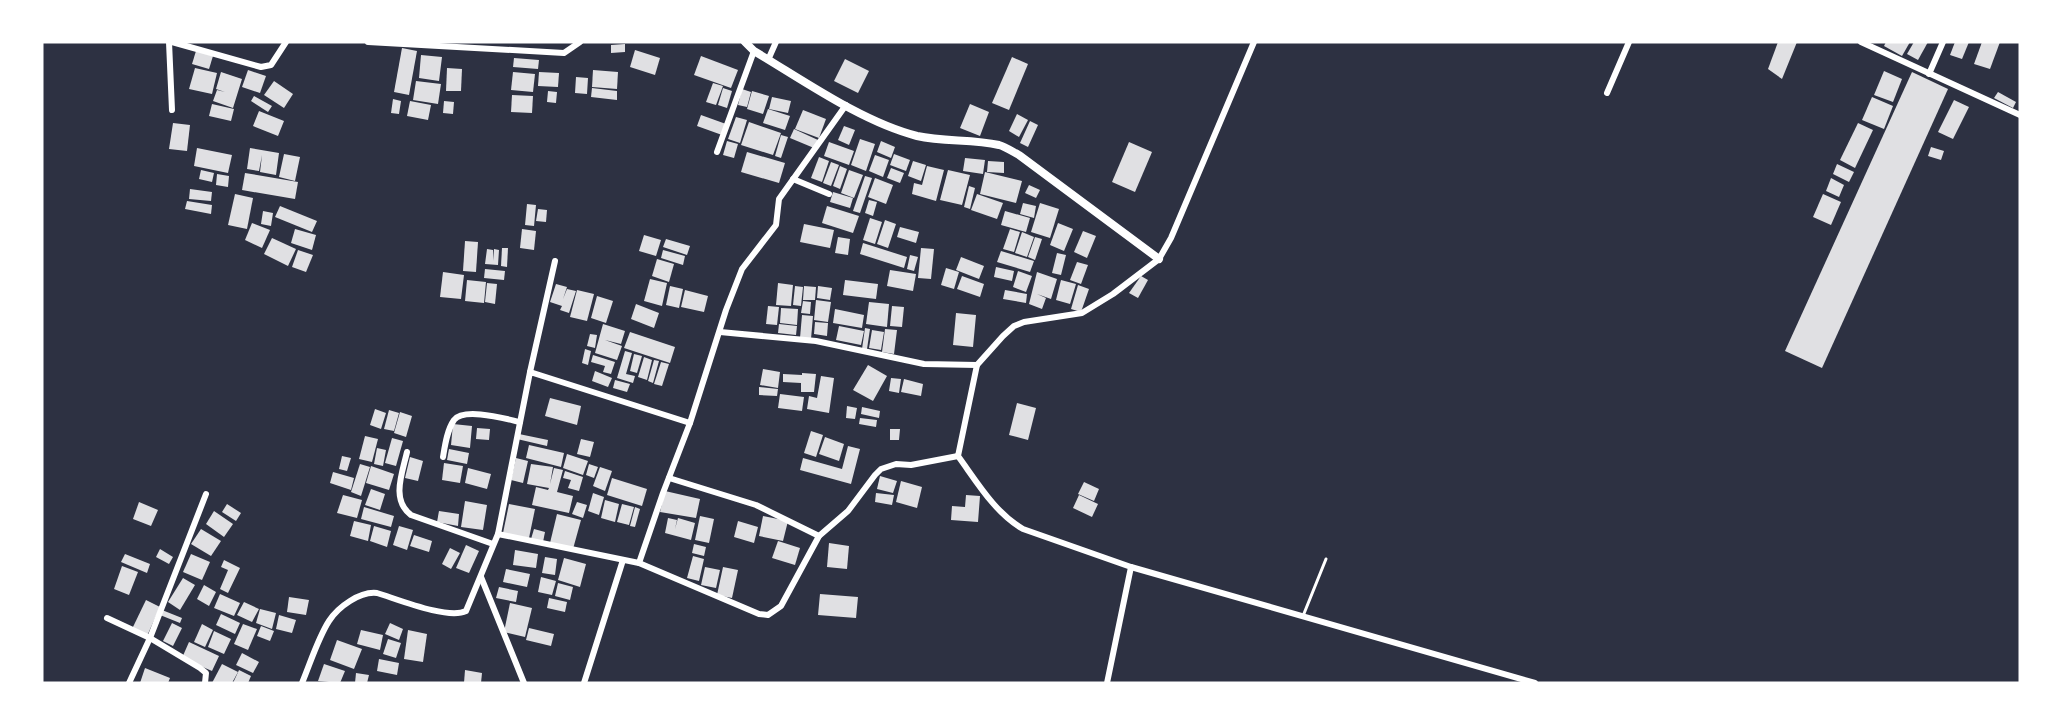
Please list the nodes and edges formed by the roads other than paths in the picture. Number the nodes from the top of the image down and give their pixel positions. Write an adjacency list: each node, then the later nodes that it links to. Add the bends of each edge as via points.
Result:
1 (170, 42): 2 (street, via 261,67 271,65); 16 (street)
2 (286, 42)
3 (368, 42): 4 (street, via 564,52)
4 (580, 42)
5 (745, 42): 11 (street)
6 (776, 42): 12 (street)
7 (1254, 42): 21 (street)
8 (1629, 42): 14 (street)
9 (1861, 42): 13 (street)
10 (1943, 42): 13 (street)
11 (754, 51): 12 (street); 18 (street)
12 (768, 60): 15 (street)
13 (1929, 74): 17 (street)
14 (1607, 93)
15 (846, 105): 19 (street); 21 (street, via 917,135 1010,150)
16 (172, 110)
17 (2020, 115)
18 (717, 152)
19 (793, 179): 20 (street); 23 (street, via 779,199 776,225 742,269)
20 (829, 194)
21 (1159, 259): 24 (street, via 1082,313 1014,326)
22 (555, 261): 25 (street)
23 (720, 332): 24 (street, via 816,341 924,364); 27 (street)
24 (977, 365): 29 (street)
25 (530, 372): 26 (street); 27 (street)
26 (520, 422): 30 (street, via 482,415 459,416 446,440); 33 (street)
27 (690, 423): 31 (street)
28 (407, 452): 35 (street, via 399,491 405,510)
29 (958, 456): 34 (street, via 896,464 881,470 848,511); 39 (street, via 995,506 1015,524)
30 (443, 457)
31 (669, 478): 34 (street, via 756,505); 38 (street)
32 (206, 494): 43 (street)
33 (498, 534): 35 (street); 37 (street)
34 (819, 536): 38 (street, via 781,606 768,615)
35 (493, 544): 40 (street)
36 (1326, 559): 41 (lane)
37 (623, 560): 38 (street); 48 (street)
38 (639, 563)
39 (1131, 567): 41 (street); 49 (street)
40 (481, 577): 46 (street, via 466,612 461,614 448,614 377,593 360,596 329,621); 47 (street)
41 (1303, 616): 50 (street)
42 (107, 618): 43 (street)
43 (150, 638): 44 (street); 45 (street, via 204,670)
44 (129, 683)
45 (205, 683)
46 (302, 683)
47 (524, 683)
48 (584, 683)
49 (1107, 683)
50 (1535, 683)

